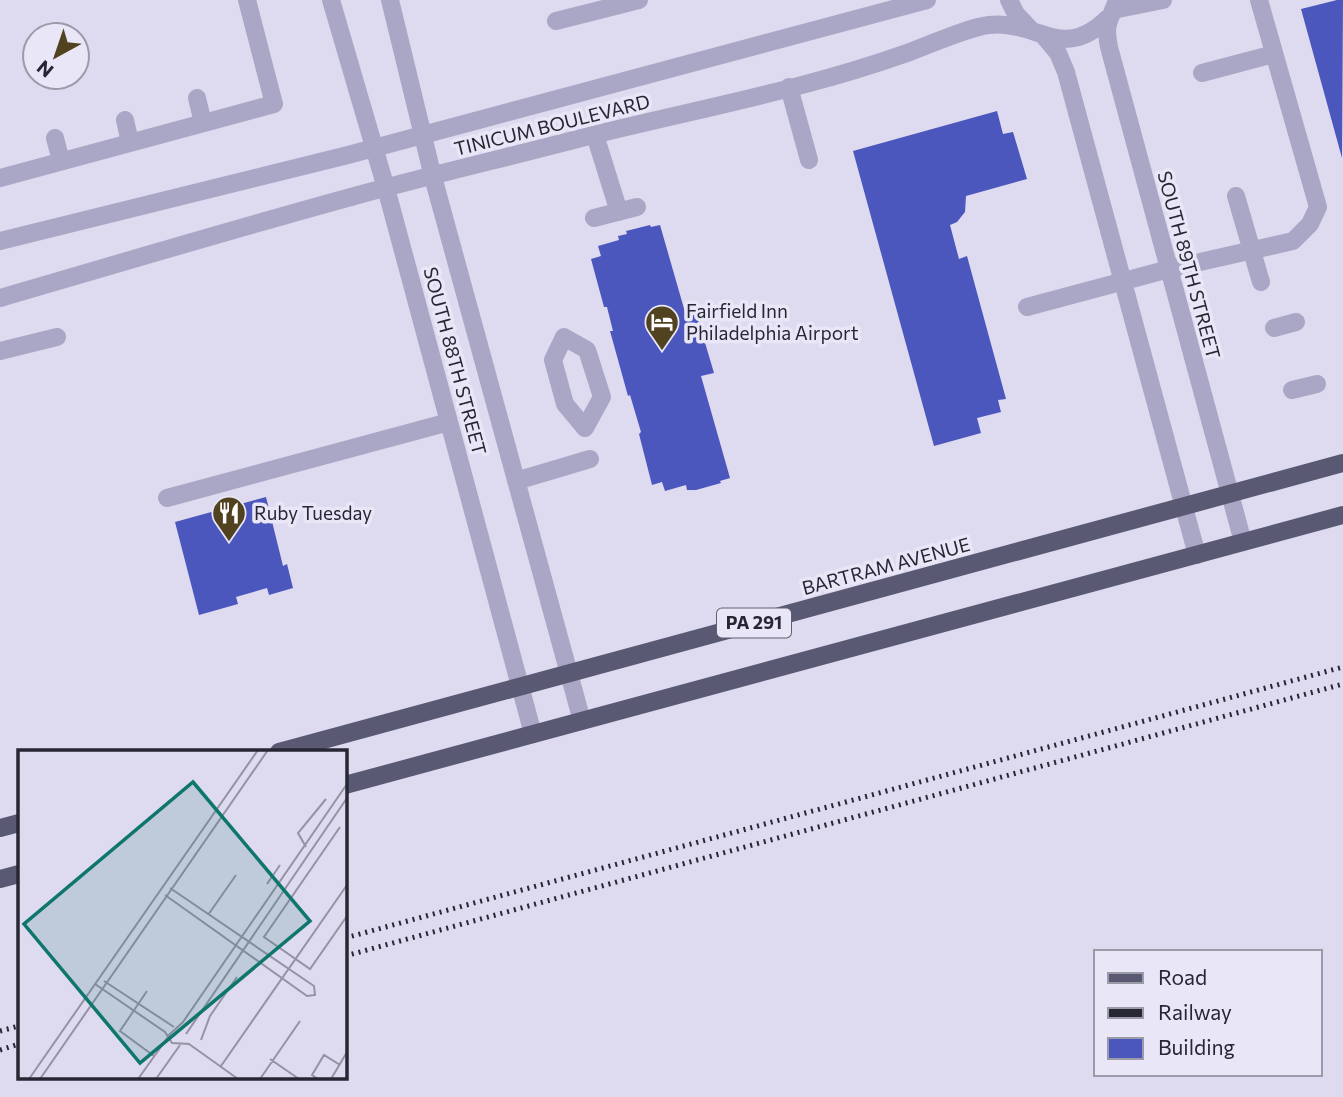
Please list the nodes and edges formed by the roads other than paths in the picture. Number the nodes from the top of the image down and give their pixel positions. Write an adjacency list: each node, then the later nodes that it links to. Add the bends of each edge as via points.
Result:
1 (247, 0): 17 (street, via 274,104)
2 (331, 0): 22 (street, SOUTH 88TH STREET)
3 (390, 0): 18 (street, SOUTH 88TH STREET)
4 (927, 0): 18 (street, TINICUM BOULEVARD)
5 (1009, 0): 11 (street, via 1016,14)
6 (1163, 0): 9 (street, TINICUM BOULEVARD)
7 (1259, 0): 12 (street)
8 (628, 1): 10 (street)
9 (1113, 9): 11 (street, TINICUM BOULEVARD, via 1091,33 1077,38 1062,40); 34 (street, SOUTH 89TH STREET, via 1106,29 1109,47)
10 (556, 21)
11 (1036, 32): 14 (street, TINICUM BOULEVARD, via 1010,24 985,25 880,62); 35 (street, via 1058,53 1066,72)
12 (1274, 54): 13 (street); 33 (street, via 1318,207 1310,224 1293,241)
13 (1202, 73)
14 (789, 87): 19 (street, TINICUM BOULEVARD); 23 (street)
15 (197, 97): 17 (street)
16 (124, 120): 21 (street)
17 (203, 123): 21 (street)
18 (423, 135): 22 (street, TINICUM BOULEVARD); 25 (street, SOUTH 88TH STREET)
19 (595, 135): 25 (street, TINICUM BOULEVARD); 30 (street)
20 (55, 138): 24 (street)
21 (130, 142): 24 (street)
22 (375, 148): 27 (street, SOUTH 88TH STREET); 32 (street, TINICUM BOULEVARD)
23 (809, 160)
24 (61, 161): 26 (street)
25 (433, 177): 27 (street, TINICUM BOULEVARD); 48 (street, SOUTH 88TH STREET)
26 (0, 178)
27 (386, 188): 37 (street, TINICUM BOULEVARD); 45 (street, SOUTH 88TH STREET)
28 (1236, 196): 33 (street)
29 (637, 207): 30 (street)
30 (619, 212): 31 (street)
31 (594, 218)
32 (0, 241)
33 (1251, 250): 34 (street); 36 (street)
34 (1169, 269): 35 (street); 49 (street, SOUTH 89TH STREET)
35 (1122, 282): 38 (street); 51 (street)
36 (1261, 282)
37 (0, 299)
38 (1027, 307)
39 (1296, 322): 40 (street)
40 (1274, 328)
41 (57, 337): 42 (street)
42 (0, 351)
43 (1317, 384): 44 (street)
44 (1292, 390)
45 (449, 422): 50 (street, via 386,447); 56 (street, SOUTH 88TH STREET)
46 (590, 459): 48 (street)
47 (1343, 463): 49 (main road, BARTRAM AVENUE / PA 291)
48 (516, 481): 55 (street, SOUTH 88TH STREET)
49 (1230, 494): 51 (main road, BARTRAM AVENUE / PA 291); 53 (street, SOUTH 89TH STREET)
50 (167, 498)
51 (1183, 506): 54 (street); 55 (main road, BARTRAM AVENUE / PA 291)
52 (1343, 515): 53 (main road, PA 291)
53 (1243, 542): 54 (main road, PA 291)
54 (1197, 555): 57 (main road, PA 291)
55 (569, 674): 56 (main road, BARTRAM AVENUE / PA 291); 57 (street, SOUTH 88TH STREET)
56 (520, 686): 58 (street, SOUTH 88TH STREET); 59 (main road, BARTRAM AVENUE / PA 291)
57 (582, 721): 58 (main road, PA 291)
58 (533, 734): 60 (main road, PA 291)
59 (286, 750)
60 (346, 785)
61 (18, 823): 62 (main road)
62 (0, 828)
63 (18, 874): 64 (main road)
64 (0, 879)

